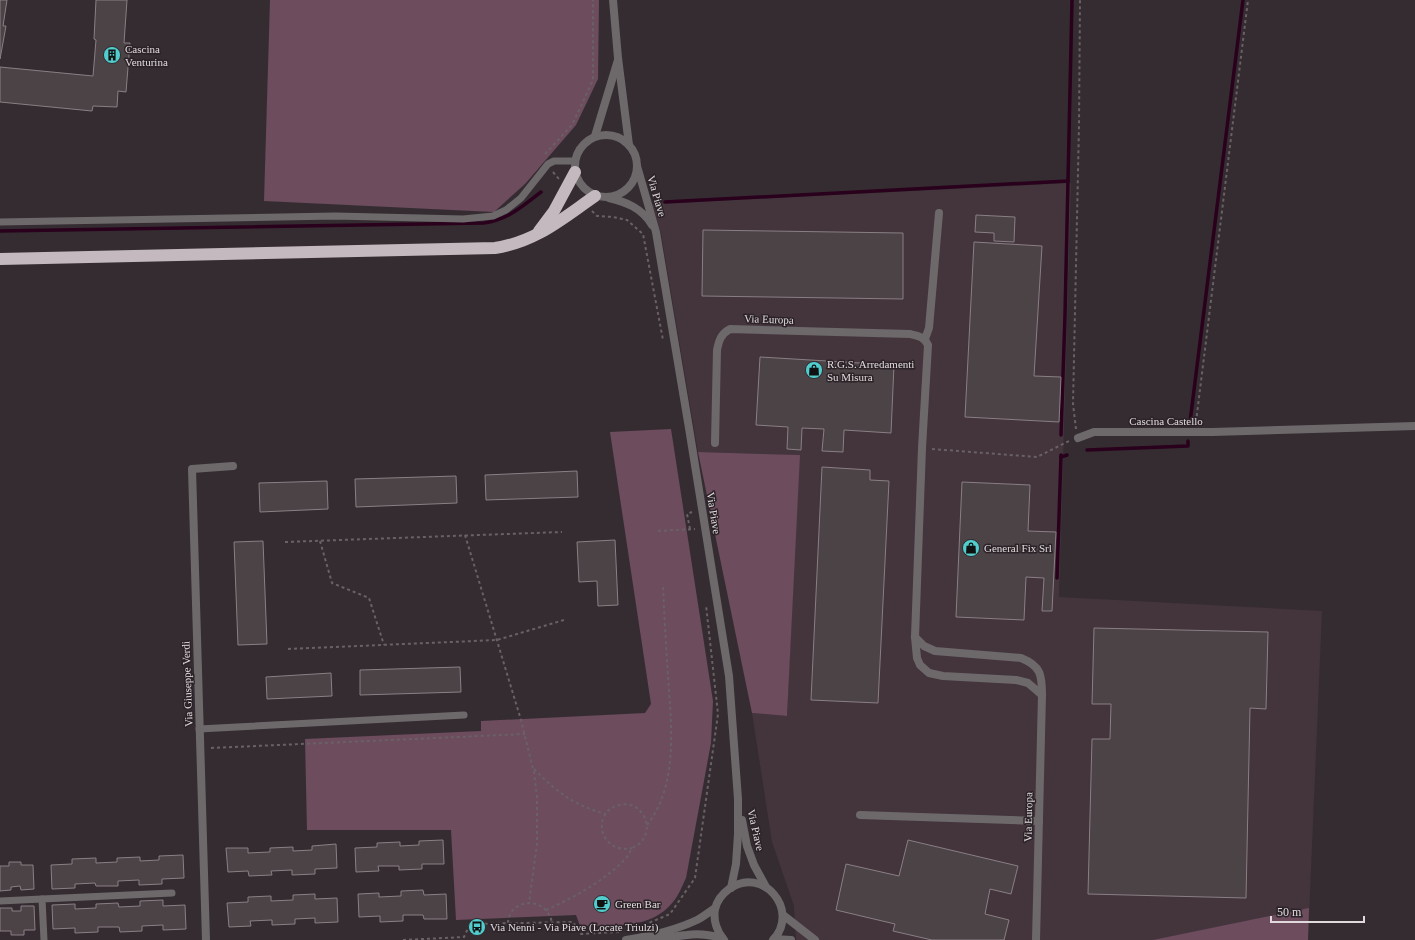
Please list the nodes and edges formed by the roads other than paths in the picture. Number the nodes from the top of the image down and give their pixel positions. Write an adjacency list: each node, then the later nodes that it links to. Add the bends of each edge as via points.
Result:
1 (613, 0): 2 (street, Via Piave)
2 (618, 58): 3 (street); 4 (street, Via Piave)
3 (595, 136): 4 (street, via 613,135); 5 (street, via 581,145)
4 (629, 144): 6 (street, Via Piave, via 634,151)
5 (574, 166): 7 (street, Via Piave, via 577,179 582,186); 9 (lane, via 554,161 548,164 521,198 493,216); 11 (highway, via 554,211)
6 (637, 166): 7 (street, Via Piave, via 636,176 624,191 615,196); 10 (street, Via Piave)
7 (600, 196): 10 (street, Via Piave, via 631,205 648,218); 11 (highway, via 583,204)
8 (939, 213): 13 (street, via 929,328)
9 (0, 222)
10 (656, 232): 22 (street, Via Piave, via 729,676)
11 (536, 236): 12 (highway, via 510,246 495,248)
12 (0, 259)
13 (925, 339): 16 (street, Via Europa, via 910,334 730,329 718,340); 18 (street, via 928,345)
14 (1415, 426): 15 (street, Cascina Castello, via 1094,432)
15 (1078, 438)
16 (715, 443)
17 (232, 466): 21 (street, Via Giuseppe Verdi, via 192,469)
18 (915, 637): 19 (street, Via Europa, via 924,646 935,651 1021,658 1032,663 1042,680); 19 (street, via 920,665 929,673 1016,680 1028,683)
19 (1042, 695): 24 (street, Via Europa)
20 (464, 715): 21 (lane)
21 (199, 728): 36 (street, Via Giuseppe Verdi)
22 (738, 799): 25 (street, Via Piave, via 747,846); 26 (street, Via Piave, via 736,864)
23 (860, 815): 24 (street)
24 (1039, 821): 40 (street, Via Europa)
25 (766, 887): 26 (street, via 747,882); 31 (street, Via Piave, via 777,897)
26 (731, 888): 30 (street, via 721,896)
27 (172, 893): 28 (lane)
28 (42, 899): 29 (lane); 35 (lane)
29 (0, 901)
30 (715, 908): 32 (street, via 698,920 655,935); 33 (street, via 715,921)
31 (783, 914): 34 (street, via 781,928); 39 (street)
32 (625, 936)
33 (723, 939): 37 (street, via 688,934)
34 (774, 939): 38 (street)
35 (44, 940)
36 (206, 940)
37 (645, 940)
38 (791, 940)
39 (815, 940)
40 (1036, 940)

